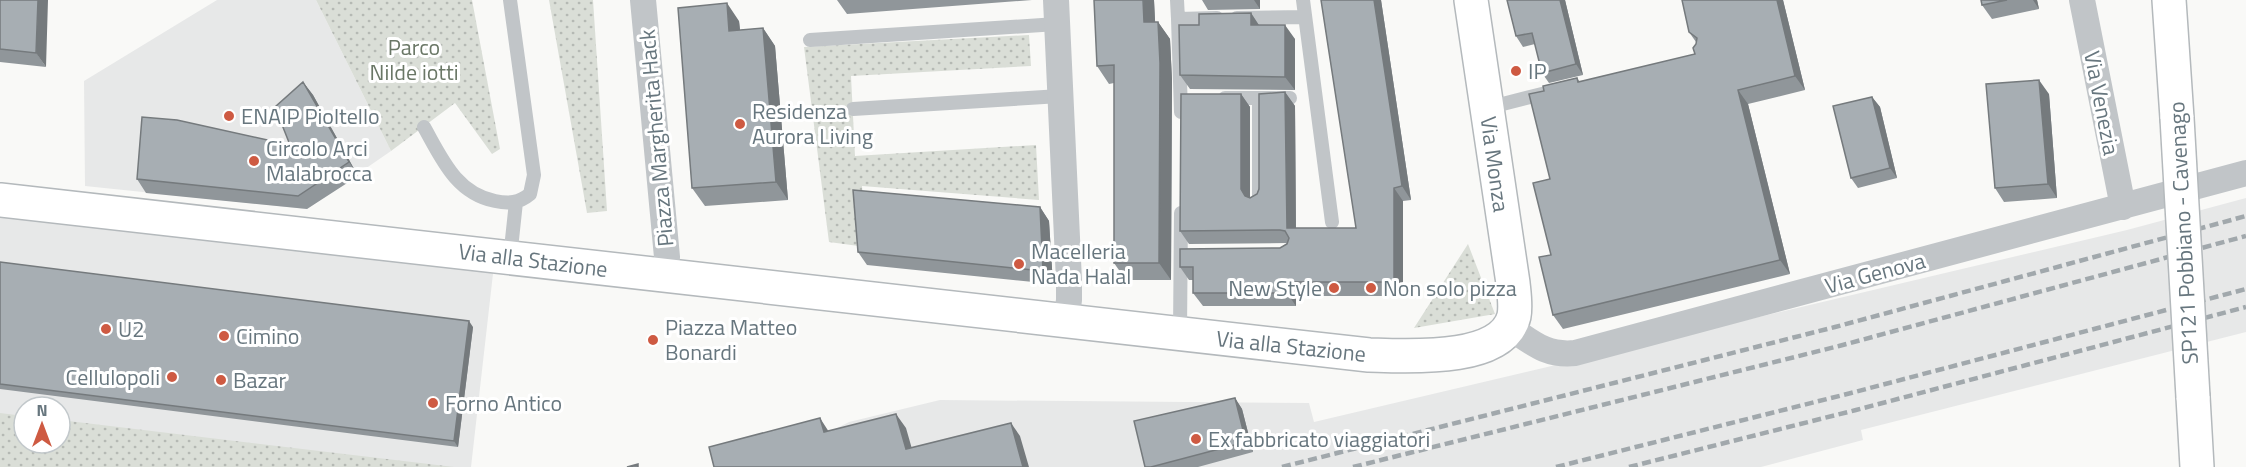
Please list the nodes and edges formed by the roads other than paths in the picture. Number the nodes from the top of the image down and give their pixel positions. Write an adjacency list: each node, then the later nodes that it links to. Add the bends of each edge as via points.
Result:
1 (510, 0): 24 (lane, via 534,175 530,194)
2 (644, 0): 29 (street, Piazza Margherita Hack, via 667,257)
3 (1177, 0): 10 (lane)
4 (1304, 0): 9 (lane)
5 (1471, 0): 17 (street, Via Monza)
6 (2082, 0): 26 (street, Via Venezia)
7 (2169, 0): 33 (street, SP121 Pobbiano - Cavenago, bridge)
8 (1056, 12): 11 (lane); 13 (street)
9 (1305, 17): 10 (lane); 27 (lane)
10 (1178, 19): 19 (lane, via 1181,80 1187,98)
11 (810, 40)
12 (1561, 89): 17 (lane)
13 (1060, 96): 18 (lane); 30 (street, via 1069,281)
14 (1215, 98): 15 (lane)
15 (1259, 98): 16 (lane); 25 (lane)
16 (1290, 98)
17 (1487, 108): 31 (street, Via Monza, via 1513,283 1514,315)
18 (853, 109)
19 (1181, 122)
20 (423, 127): 24 (lane, via 448,169 466,189 486,199)
21 (2246, 173): 26 (street, Via Genova)
22 (1181, 193): 32 (lane, via 1186,253)
23 (0, 200): 28 (street, Via alla Stazione)
24 (516, 202): 28 (lane)
25 (1259, 202)
26 (2122, 207): 31 (street, Via Genova, via 1575,353 1546,351)
27 (1332, 222)
28 (510, 258): 29 (street, Via alla Stazione)
29 (664, 275): 30 (street, Via alla Stazione)
30 (1066, 321): 32 (street, Via alla Stazione)
31 (1509, 327): 32 (street, Via alla Stazione, via 1497,340 1478,347 1414,356 1369,355)
32 (1180, 333)
33 (2197, 467)

